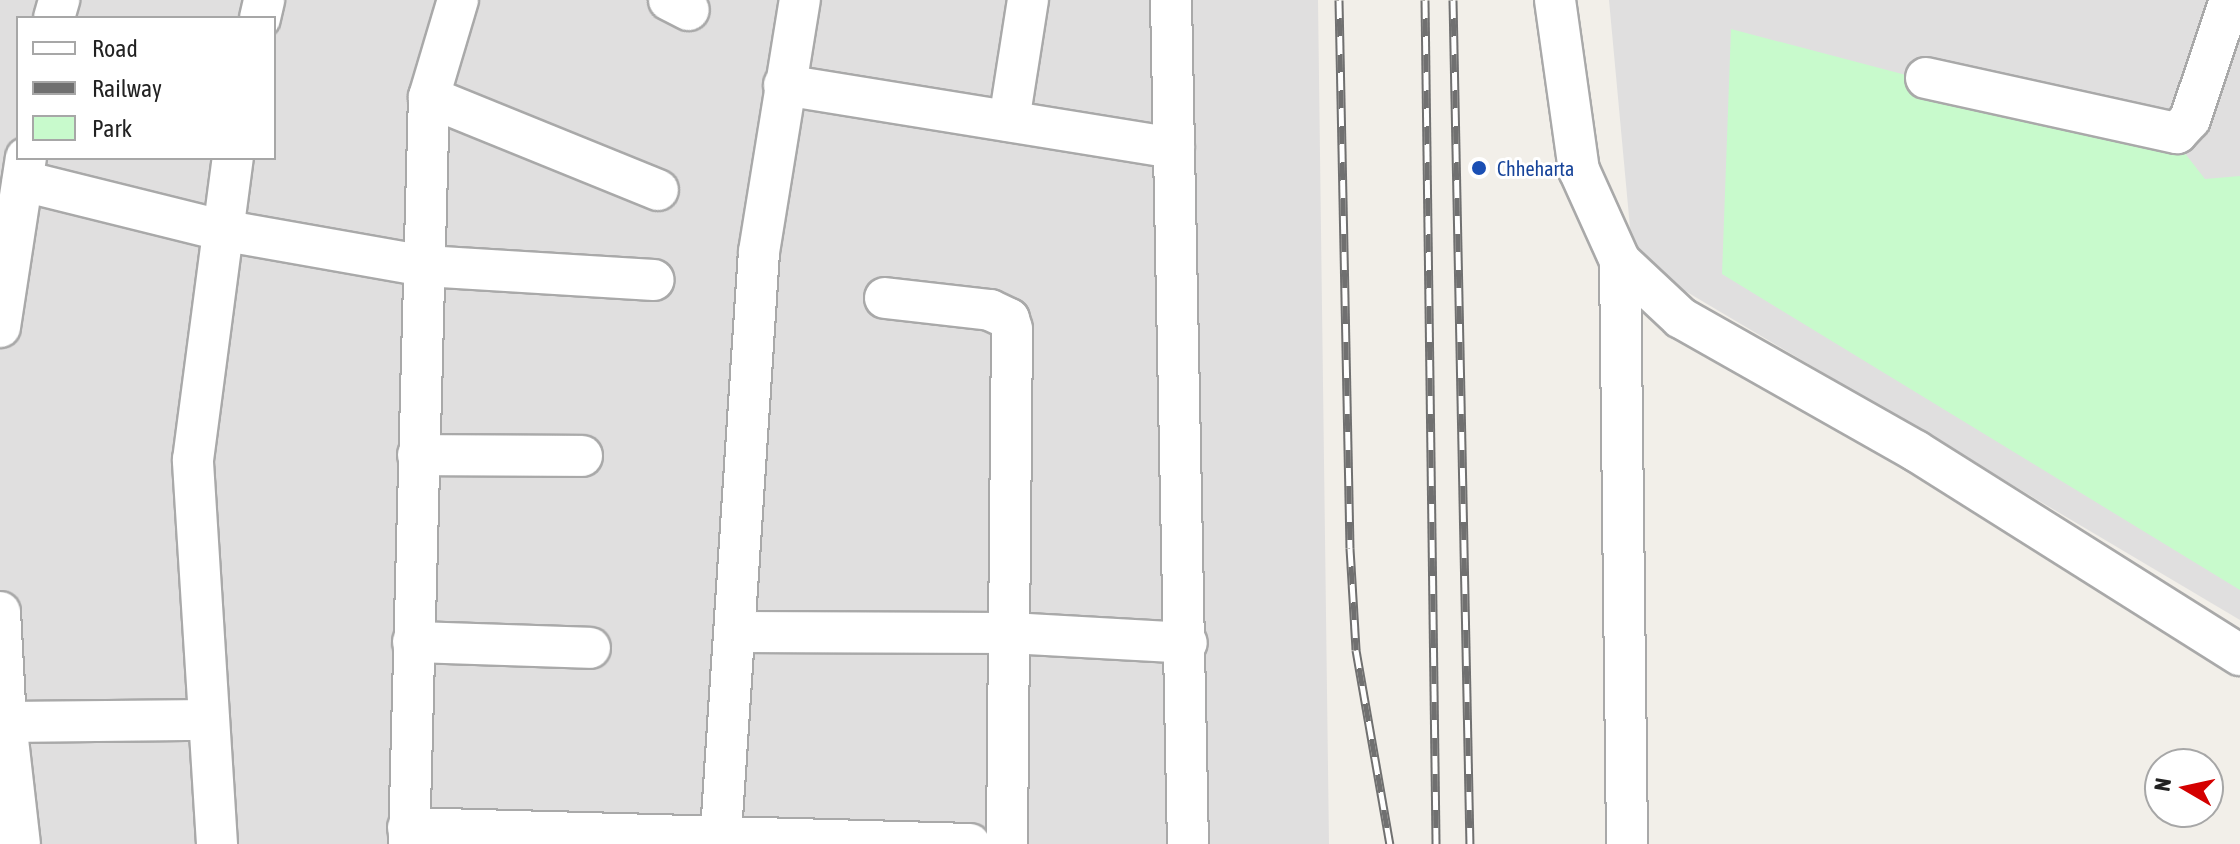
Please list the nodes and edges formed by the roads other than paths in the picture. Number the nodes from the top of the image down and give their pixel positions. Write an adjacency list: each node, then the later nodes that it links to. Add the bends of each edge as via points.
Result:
1 (458, 0): 10 (street)
2 (800, 0): 9 (street)
3 (1028, 0): 11 (street)
4 (1171, 0): 12 (street)
5 (1555, 0): 17 (street, via 1579,170)
6 (2230, 0): 7 (street)
7 (2225, 59): 8 (street, via 2186,127 2166,135)
8 (1926, 78)
9 (784, 85): 11 (street); 25 (street, via 759,252)
10 (429, 97): 15 (street); 18 (street)
11 (1009, 121): 12 (street)
12 (1174, 148): 28 (street)
13 (233, 160): 16 (street)
14 (25, 170): 16 (street); 21 (street)
15 (658, 190)
16 (221, 230): 18 (street); 31 (street, via 193,460)
17 (1620, 261): 30 (street, via 1681,318 1916,451); 40 (street)
18 (425, 266): 19 (street); 22 (street)
19 (654, 280)
20 (885, 298): 26 (street, via 990,310 1009,319)
21 (0, 327)
22 (418, 455): 23 (street); 27 (street)
23 (582, 456)
24 (0, 612): 32 (street)
25 (735, 632): 26 (street); 33 (street)
26 (1010, 633): 28 (street); 38 (street)
27 (413, 642): 29 (street); 34 (street)
28 (1187, 643): 39 (street)
29 (590, 648)
30 (2240, 655)
31 (209, 720): 32 (street); 36 (street)
32 (3, 722): 35 (street)
33 (721, 833): 34 (street); 37 (street)
34 (408, 836)
35 (20, 844)
36 (217, 844)
37 (970, 844)
38 (1007, 844)
39 (1188, 844)
40 (1627, 844)

